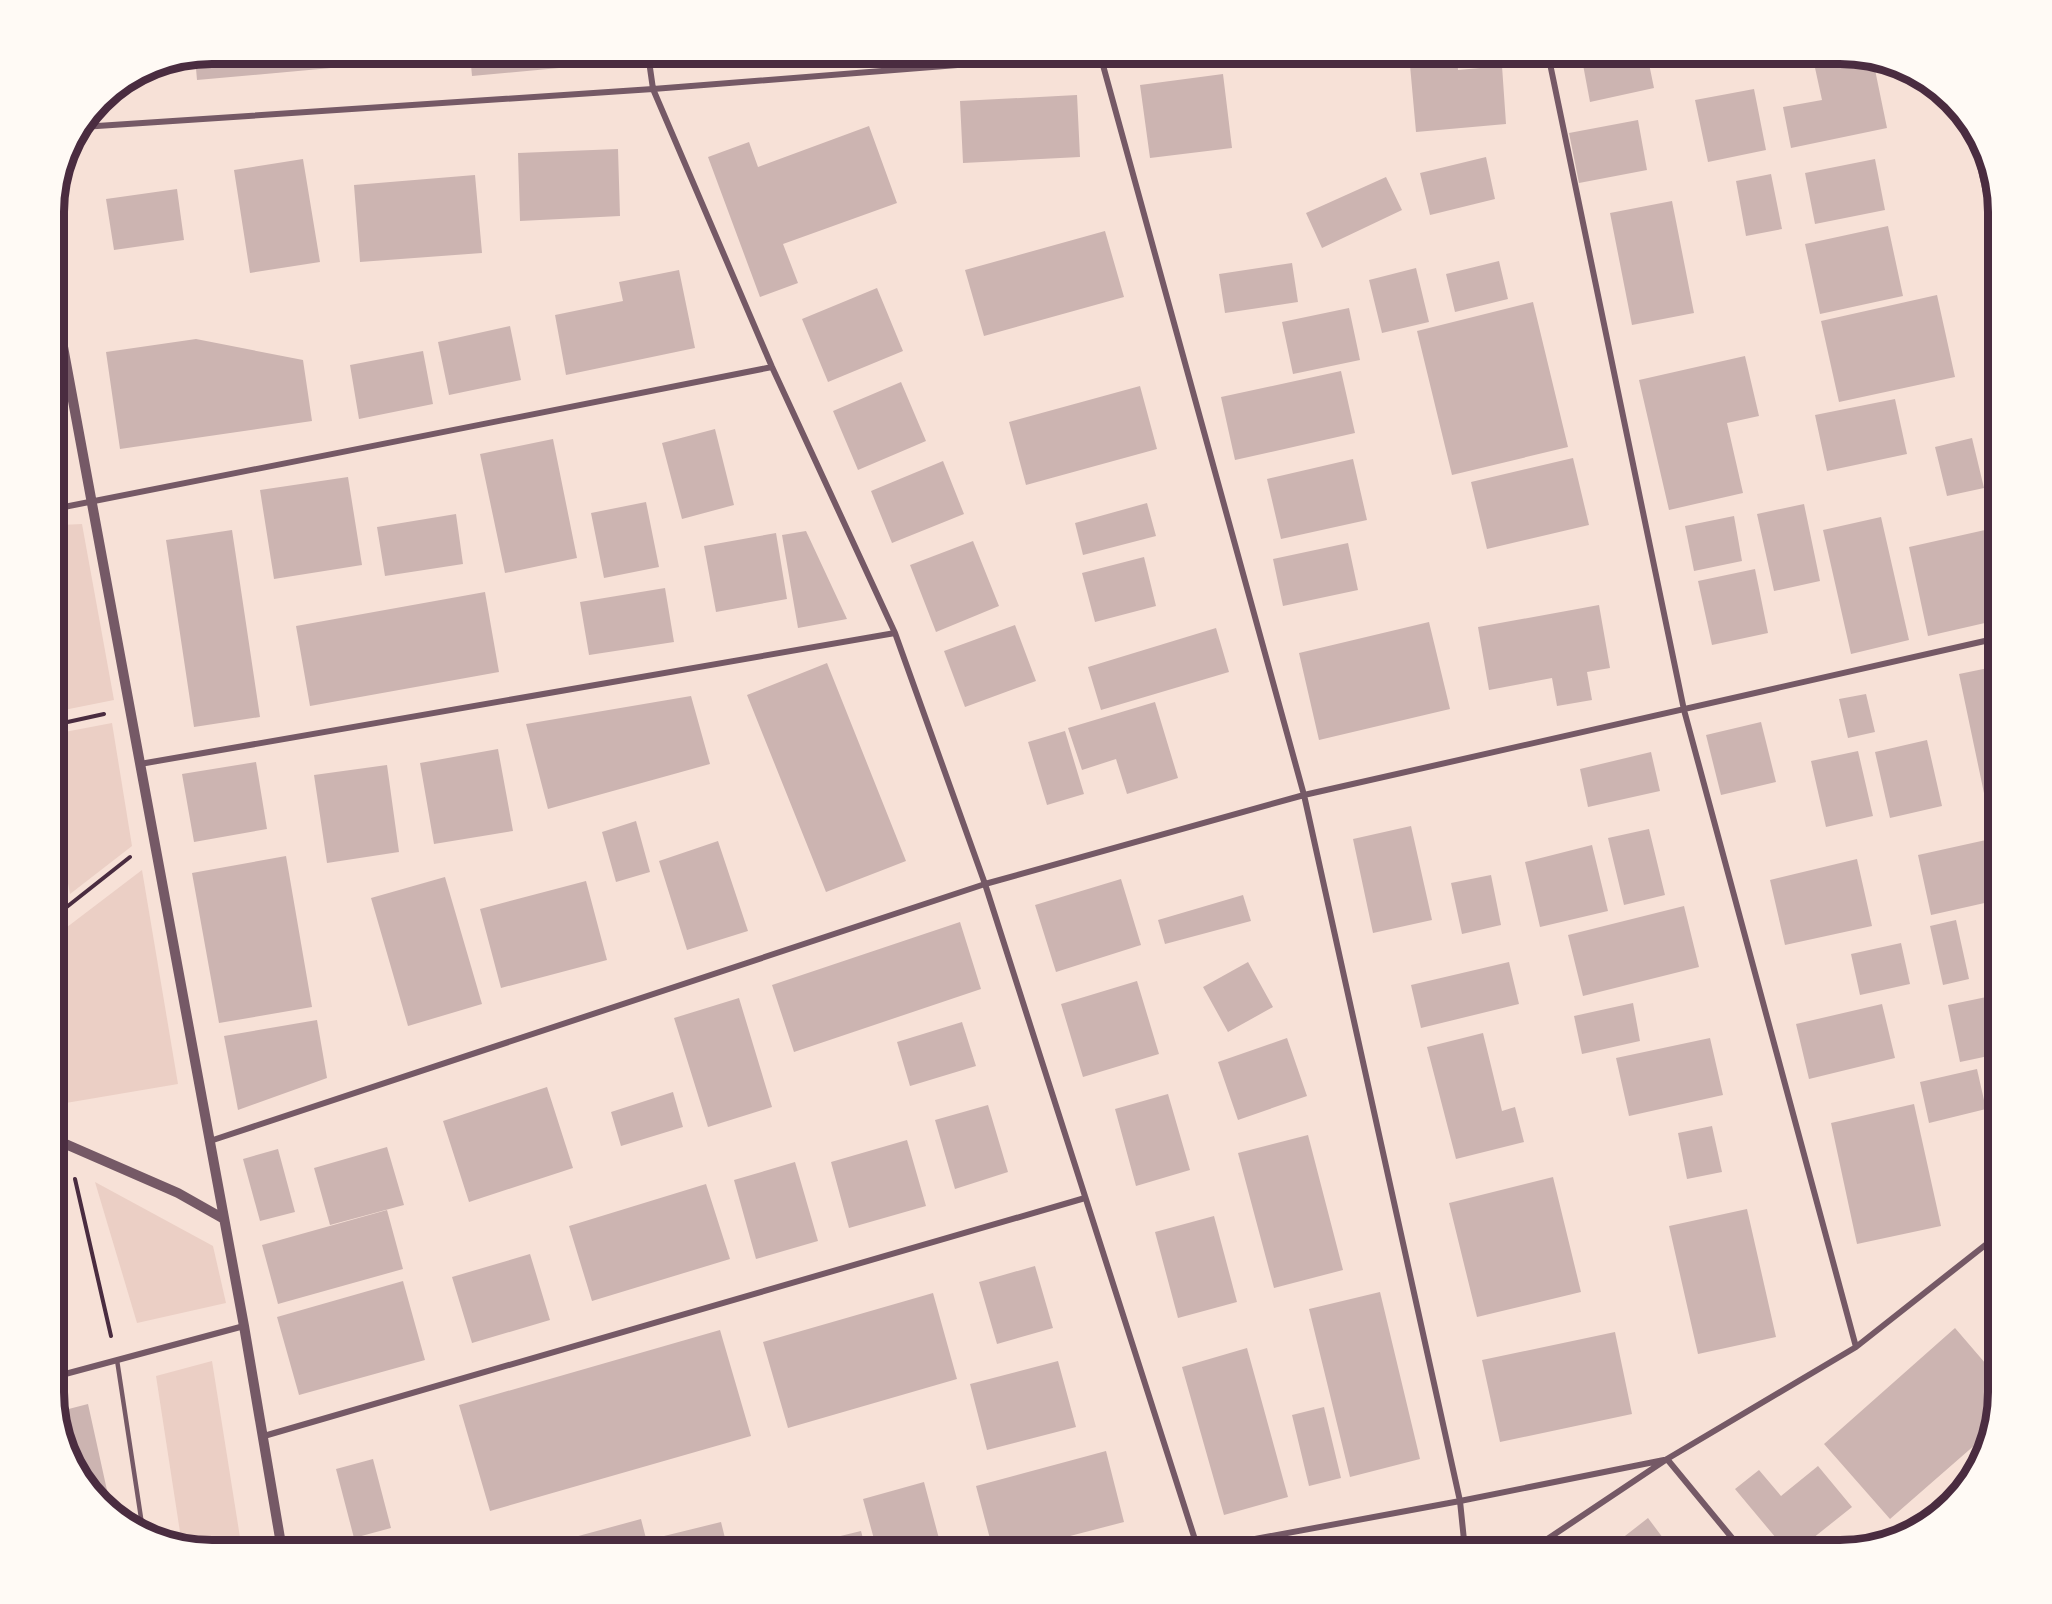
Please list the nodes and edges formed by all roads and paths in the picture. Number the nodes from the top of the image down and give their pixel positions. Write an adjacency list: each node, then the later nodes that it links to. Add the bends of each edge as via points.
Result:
1 (649, 64): 5 (street)
2 (970, 64): 5 (street)
3 (1103, 64): 19 (street)
4 (1550, 64): 16 (street)
5 (653, 89): 6 (street); 10 (street)
6 (92, 126)
7 (1980, 164): 8 (street)
8 (1986, 192)
9 (65, 357): 11 (street)
10 (772, 367): 11 (street); 13 (street)
11 (92, 501): 12 (street); 15 (street)
12 (65, 507)
13 (895, 633): 18 (street); 21 (street)
14 (1988, 640): 16 (street)
15 (130, 709): 17 (path); 18 (street)
16 (1684, 710): 19 (street); 29 (street)
17 (65, 722)
18 (140, 764): 20 (street)
19 (1304, 795): 21 (street); 34 (street)
20 (154, 838): 22 (path); 23 (street)
21 (985, 884): 23 (street); 25 (street)
22 (65, 908)
23 (210, 1141): 26 (street)
24 (67, 1144): 26 (street, via 178,1193); 30 (path)
25 (1085, 1197): 32 (street); 37 (street)
26 (224, 1219): 28 (street)
27 (1988, 1243): 29 (street)
28 (243, 1326): 30 (street); 32 (street)
29 (1856, 1347): 33 (street)
30 (117, 1360): 31 (street); 35 (lane)
31 (65, 1374)
32 (264, 1436): 36 (street)
33 (1667, 1459): 34 (street); 40 (street); 41 (street)
34 (1460, 1501): 38 (street); 39 (street)
35 (142, 1522)
36 (280, 1540)
37 (1193, 1540)
38 (1250, 1540)
39 (1464, 1540)
40 (1547, 1540)
41 (1734, 1540)

